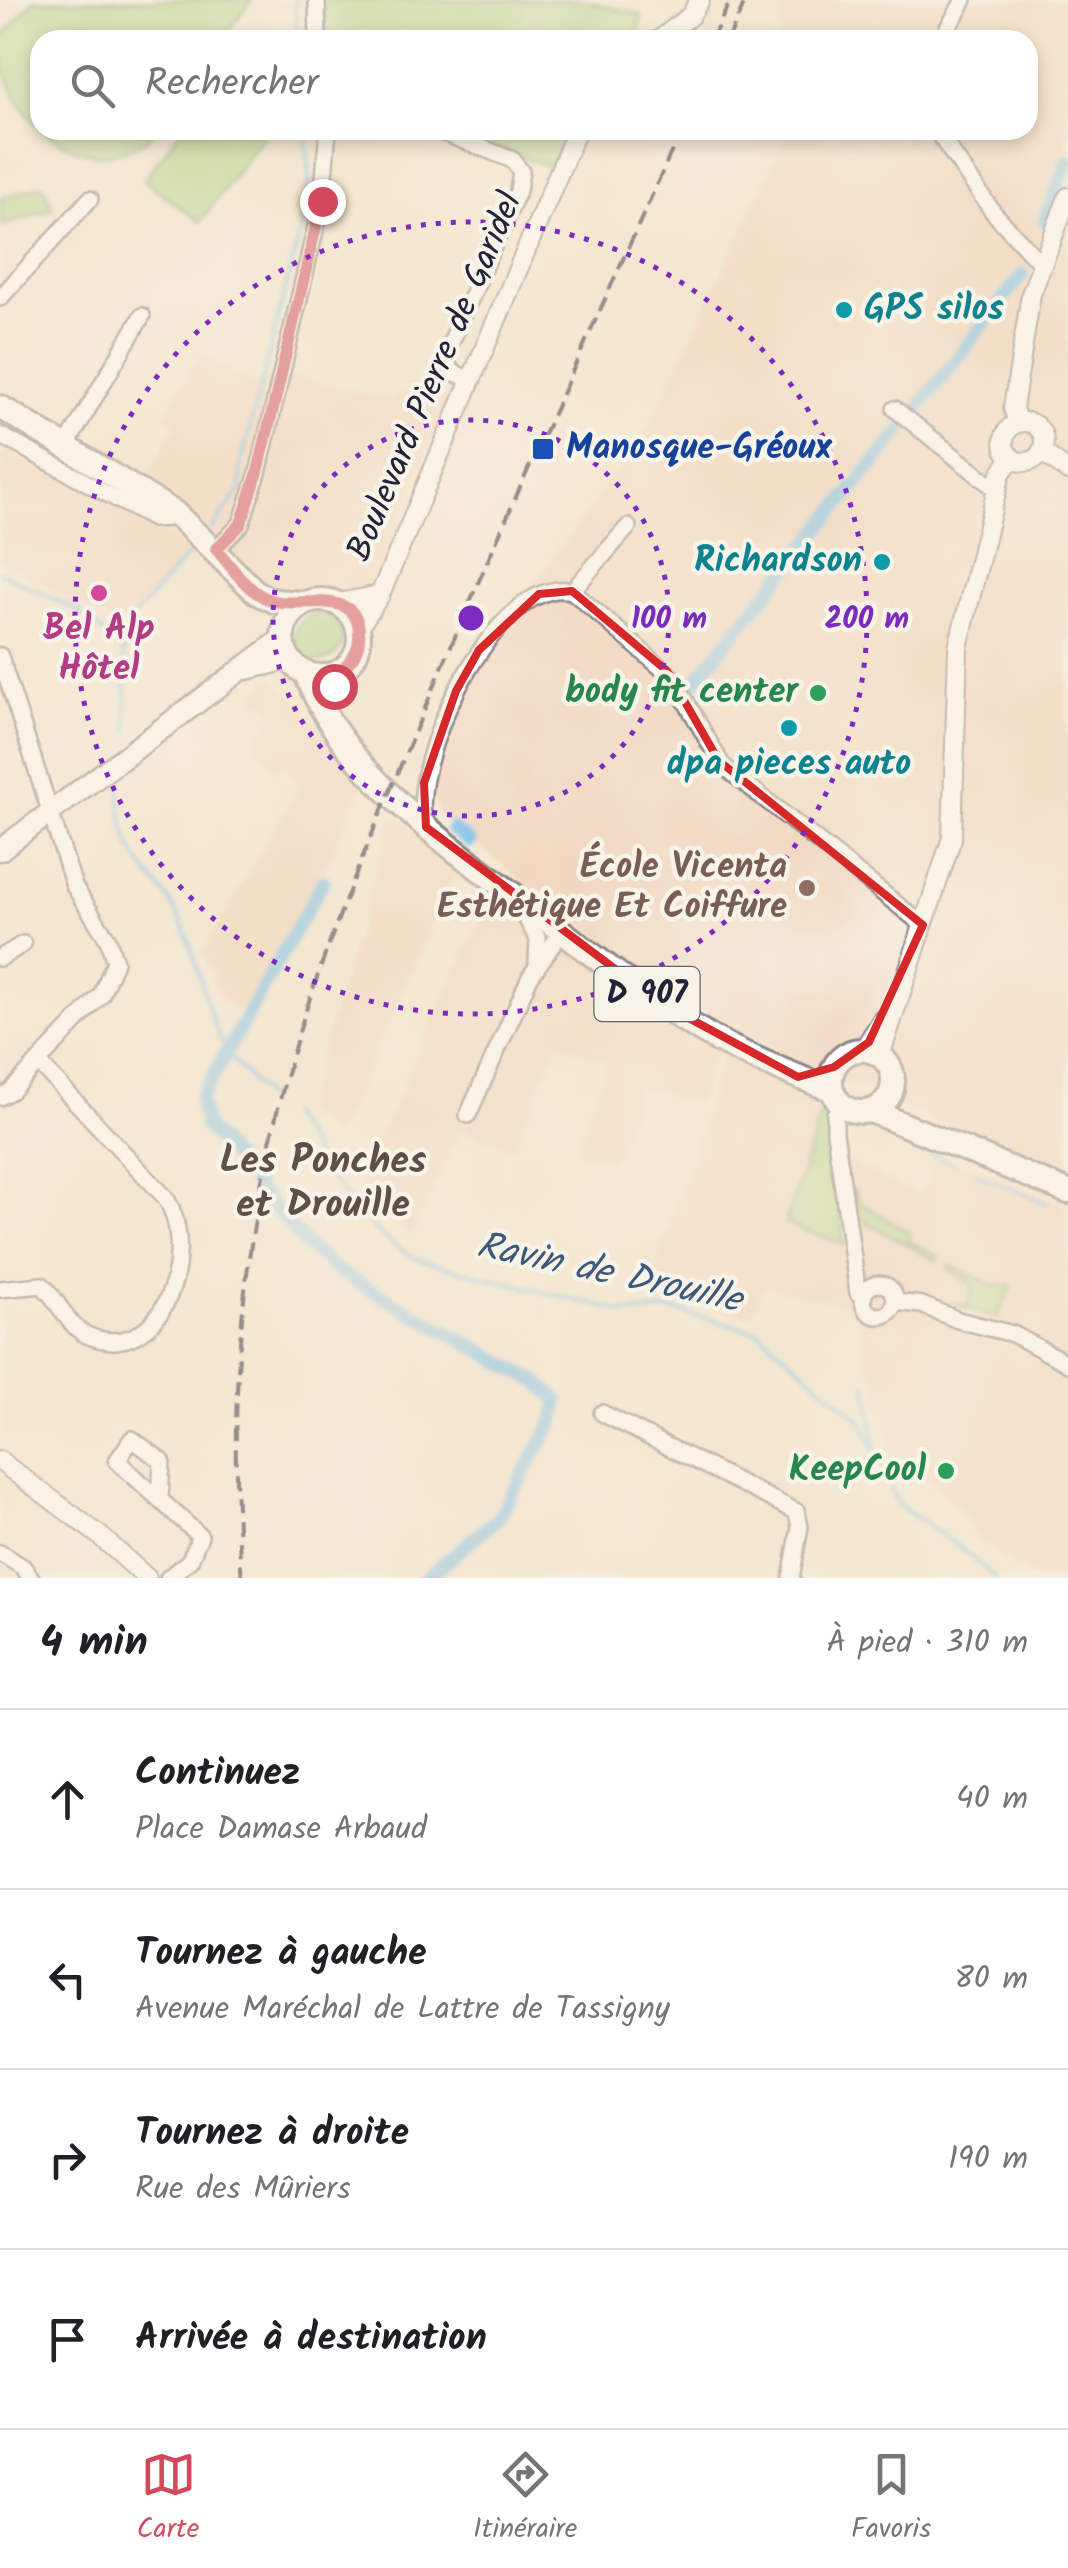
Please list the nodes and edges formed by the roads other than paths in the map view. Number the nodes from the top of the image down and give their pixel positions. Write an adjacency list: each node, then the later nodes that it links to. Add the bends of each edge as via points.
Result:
1 (318, 0): 4 (street)
2 (700, 0): 5 (street)
3 (964, 0): 6 (street)
4 (318, 30)
5 (672, 30)
6 (947, 30)
7 (327, 140): 29 (street, via 322,201 258,472 241,524)
8 (462, 140): 16 (street, via 513,160 522,172 445,356 451,371)
9 (574, 140): 16 (street, Boulevard Pierre de Garidel)
10 (943, 140): 13 (street, via 993,212)
11 (1068, 196): 13 (street)
12 (90, 199): 14 (street)
13 (1041, 264): 19 (street, via 1022,345 1013,408)
14 (0, 298)
15 (142, 316): 21 (street)
16 (470, 380): 31 (street, Boulevard Pierre de Garidel)
17 (0, 407): 21 (main road, D 907)
18 (904, 416): 25 (street)
19 (1018, 423): 22 (street, via 1040,430); 23 (street, via 1004,438)
20 (0, 435): 27 (street, via 153,519)
21 (65, 448): 26 (main road, D 907)
22 (1042, 452): 23 (street, via 1028,462); 24 (street)
23 (1012, 458): 25 (street)
24 (1068, 471)
25 (997, 490): 46 (street, via 958,647 954,828)
26 (134, 491): 27 (main road, D 907); 29 (main road, D 907, via 175,512)
27 (168, 518): 35 (main road, D 907, via 197,540)
28 (628, 527): 30 (street)
29 (216, 549): 32 (main road, D 907, via 257,593)
30 (572, 591): 40 (street, via 538,594 479,650 452,700); 46 (street, via 667,671 722,765)
31 (380, 595): 33 (street, Boulevard Pierre de Garidel); 34 (street, Boulevard Pierre de Garidel)
32 (304, 603): 33 (main road); 35 (main road, via 294,610)
33 (339, 603): 34 (main road)
34 (359, 627): 37 (main road, via 358,650)
35 (290, 651): 37 (main road); 39 (main road, D 907); 42 (main road, via 226,678)
36 (0, 656): 38 (street)
37 (339, 672): 39 (main road)
38 (3, 677): 42 (street)
39 (338, 729): 41 (main road, D 907)
40 (424, 783): 41 (street); 43 (street)
41 (395, 797): 43 (main road, D 907)
42 (50, 814): 44 (main road); 52 (street, via 78,896 115,962 100,996)
43 (426, 827): 45 (main road, D 907)
44 (0, 850)
45 (510, 891): 47 (main road, D 907); 50 (street, via 538,939)
46 (922, 929): 51 (street)
47 (562, 931): 50 (street); 53 (main road, D 907, via 718,1040)
48 (23, 944): 49 (street)
49 (0, 958)
50 (535, 968): 56 (street)
51 (872, 1053): 53 (main road, via 846,1054); 55 (main road, via 892,1072)
52 (38, 1062): 54 (street); 58 (street, via 165,1197 176,1220 178,1252 159,1316 133,1337 84,1334 42,1285)
53 (836, 1087): 55 (main road); 59 (street, via 835,1132 861,1296 884,1285 894,1302 1013,1334)
54 (0, 1097)
55 (879, 1106): 57 (main road, via 918,1131)
56 (468, 1115)
57 (1068, 1192)
58 (0, 1290)
59 (1068, 1364)
60 (602, 1412): 67 (street, via 797,1512)
61 (0, 1461): 65 (street)
62 (160, 1498): 66 (street, via 201,1540)
63 (0, 1553): 64 (street)
64 (31, 1578)
65 (148, 1578)
66 (168, 1578)
67 (790, 1578)

